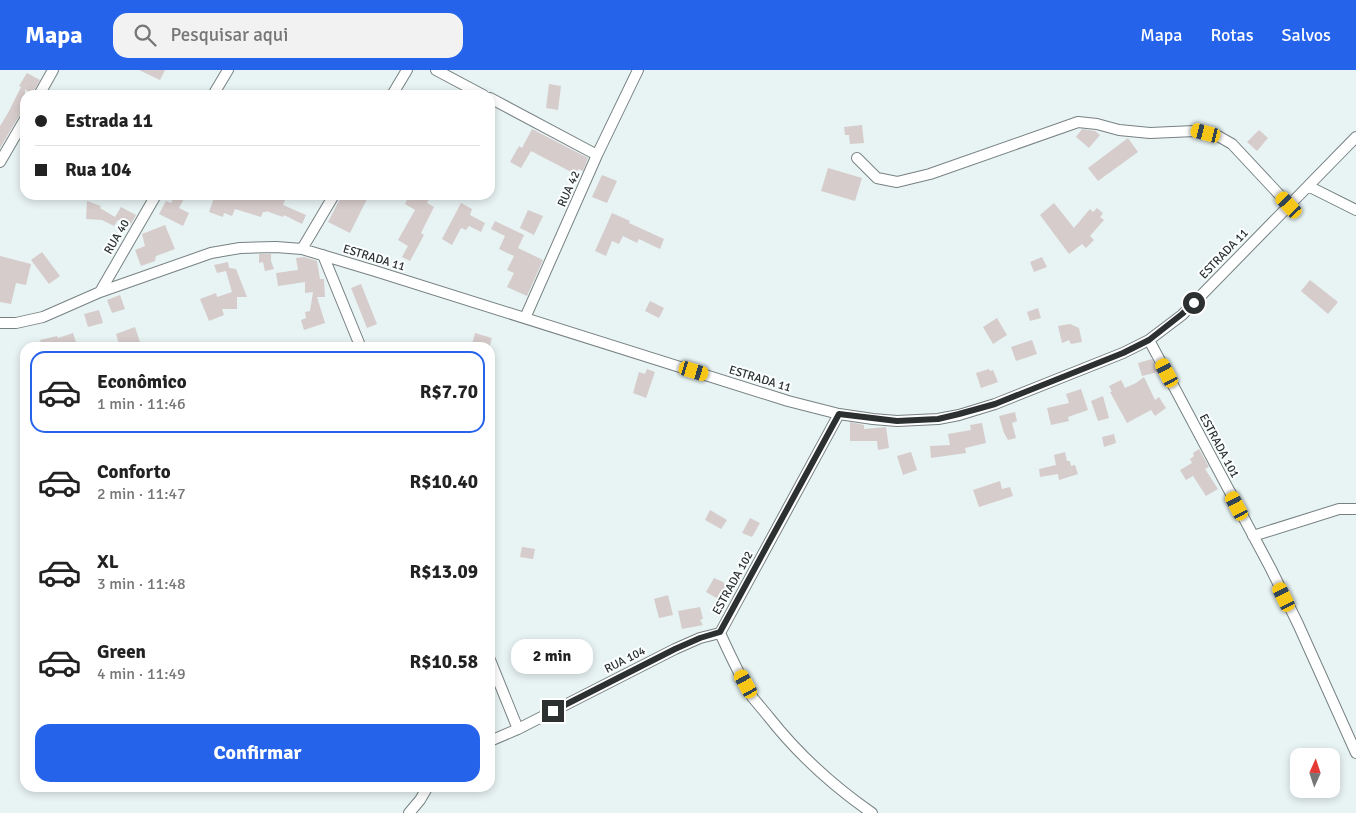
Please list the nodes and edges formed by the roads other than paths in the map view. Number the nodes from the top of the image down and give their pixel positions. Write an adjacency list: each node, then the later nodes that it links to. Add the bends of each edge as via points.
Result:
1 (54, 70): 6 (street)
2 (228, 70): 7 (street)
3 (407, 70): 8 (street)
4 (436, 70): 9 (street)
5 (638, 70): 13 (street, RUA 42)
6 (42, 90)
7 (216, 90)
8 (395, 90)
9 (474, 90)
10 (495, 101): 13 (street)
11 (20, 128): 15 (street)
12 (1356, 137): 16 (street, ESTRADA 11)
13 (597, 155): 24 (street, RUA 42)
14 (857, 158): 19 (street, via 877,178 897,182 930,174 1078,122 1150,133 1195,131 1218,136 1232,144)
15 (0, 162)
16 (1308, 186): 19 (street, ESTRADA 11); 20 (street)
17 (153, 200): 23 (street, RUA 40)
18 (331, 200): 21 (street)
19 (1289, 205): 26 (street, ESTRADA 11, via 1182,314)
20 (1356, 210)
21 (302, 249): 22 (street, ESTRADA 11); 23 (street, ESTRADA 11, via 240,248 211,254)
22 (323, 256): 24 (street, ESTRADA 11); 27 (street)
23 (100, 292): 25 (street, ESTRADA 11, via 43,317)
24 (525, 318): 28 (street, ESTRADA 11)
25 (0, 323)
26 (1149, 340): 28 (street, ESTRADA 11, via 1004,400 959,414 938,419 897,421); 30 (street, ESTRADA 101)
27 (359, 342)
28 (839, 414): 31 (street, ESTRADA 102)
29 (1356, 509): 30 (street, via 1339,509)
30 (1253, 536): 35 (street, ESTRADA 101, via 1298,624)
31 (720, 632): 33 (street, RUA 104, via 675,649); 38 (street, ESTRADA 102, via 754,698 783,735 815,767)
32 (495, 672): 33 (street)
33 (518, 729): 34 (street, RUA 104)
34 (495, 739)
35 (1356, 754)
36 (425, 792): 37 (street)
37 (408, 813)
38 (872, 813)

